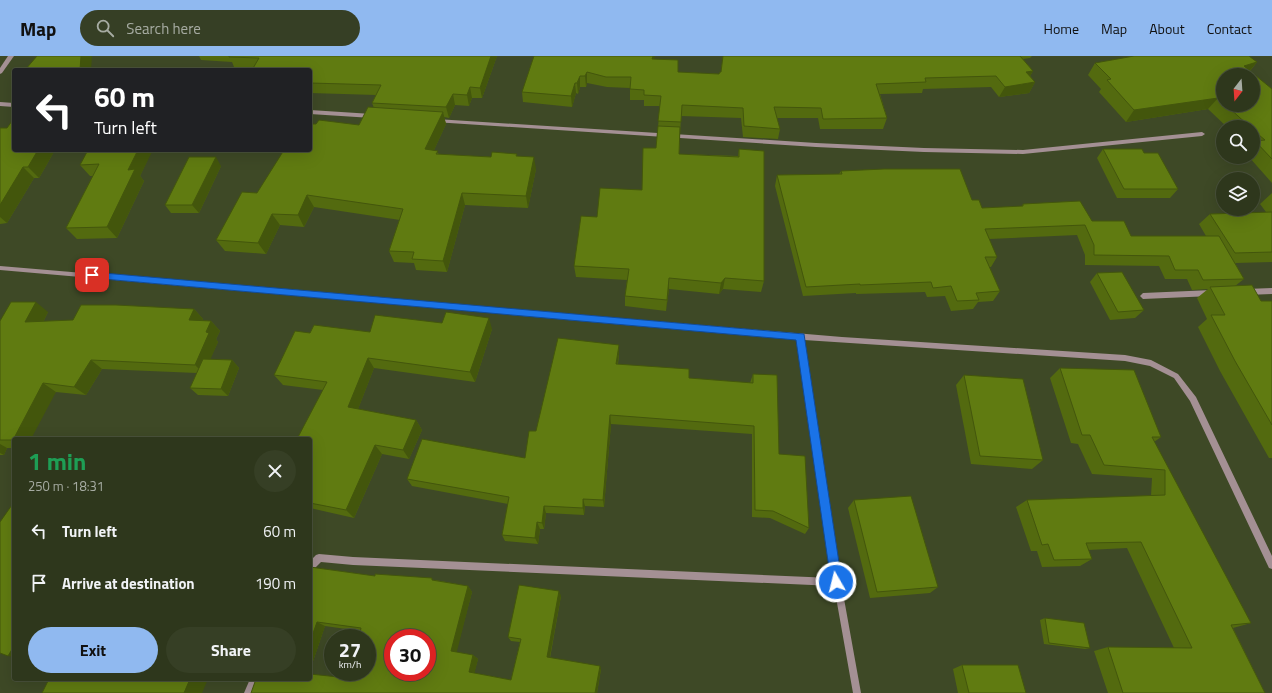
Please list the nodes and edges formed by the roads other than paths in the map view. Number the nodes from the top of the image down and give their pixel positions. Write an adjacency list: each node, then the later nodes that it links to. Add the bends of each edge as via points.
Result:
1 (11, 56): 2 (street)
2 (0, 72)
3 (0, 104): 4 (street)
4 (12, 105)
5 (312, 112): 6 (street)
6 (381, 117)
7 (428, 120): 8 (street, via 816,145 1023,152)
8 (1202, 134)
9 (0, 268): 14 (street)
10 (1272, 291): 11 (street)
11 (1237, 292)
12 (1221, 293): 13 (street)
13 (1142, 296)
14 (800, 336): 16 (street, via 1125,358 1150,363 1176,376 1192,399); 17 (street)
15 (312, 565): 17 (street, via 319,558)
16 (1272, 565)
17 (836, 582): 20 (street)
18 (253, 681): 19 (street)
19 (248, 693)
20 (857, 693)

